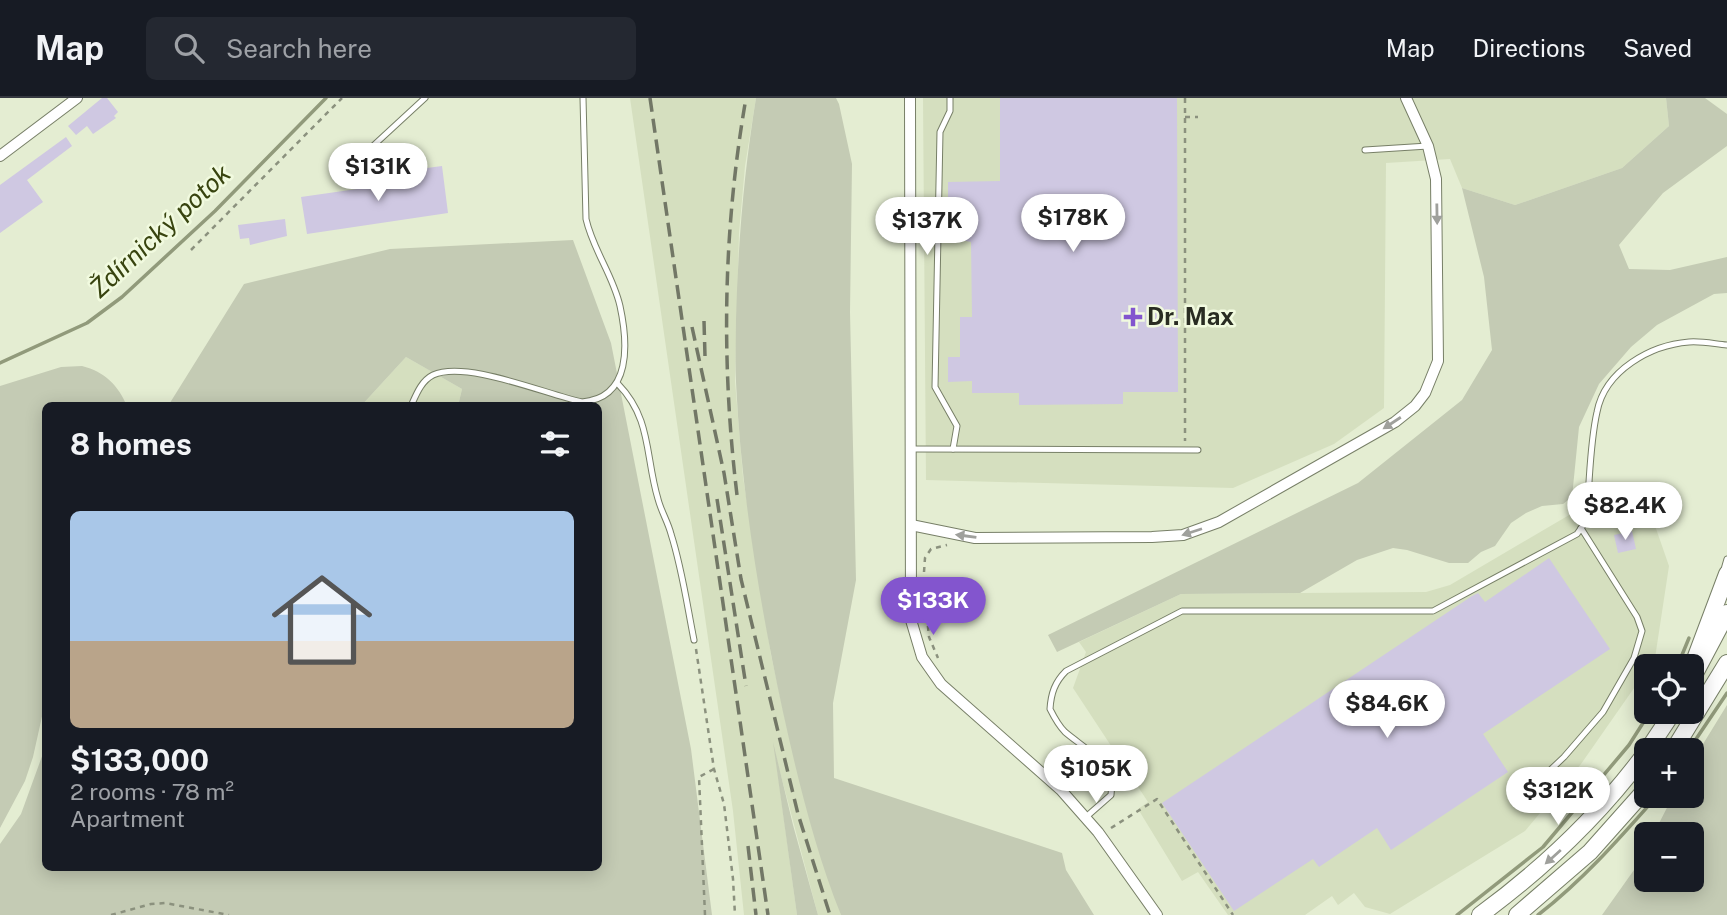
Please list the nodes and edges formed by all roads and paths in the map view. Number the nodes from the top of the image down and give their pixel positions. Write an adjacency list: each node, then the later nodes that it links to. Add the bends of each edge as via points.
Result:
1 (77, 98): 13 (street)
2 (342, 98): 15 (path)
3 (425, 98): 14 (lane)
4 (583, 98): 19 (lane, via 586,219 620,306 624,346)
5 (910, 98): 23 (street)
6 (950, 98): 24 (lane, via 950,111 940,132 935,387 957,426)
7 (1185, 98): 9 (path)
8 (1406, 98): 11 (street)
9 (1185, 117): 10 (path); 16 (path)
10 (1198, 117)
11 (1428, 146): 12 (lane); 27 (street, one-way to 27, via 1436,179 1438,361 1425,393 1395,422 1219,522 1183,535 975,538)
12 (1364, 150)
13 (0, 156)
14 (348, 169)
15 (191, 250)
16 (1185, 314): 17 (path); 25 (path)
17 (1198, 314)
18 (1725, 345): 28 (lane, via 1692,341 1660,347 1636,359 1606,390 1597,410)
19 (618, 384): 21 (lane, via 604,396); 36 (lane, via 641,418)
20 (413, 402): 22 (lane, via 424,382 458,371)
21 (582, 402)
22 (582, 402)
23 (912, 449): 24 (lane); 27 (street)
24 (953, 449): 25 (lane)
25 (1185, 450): 26 (lane)
26 (1198, 450)
27 (911, 525): 46 (street, via 911,620 922,657 941,684)
28 (1581, 528): 44 (lane, via 1642,631 1634,658 1603,712); 46 (lane, via 1433,611 1182,611 1076,664 1059,678 1050,709 1065,732 1101,761 1109,774 1111,795)
29 (948, 545): 32 (path, via 928,553)
30 (1727, 559): 35 (lane)
31 (1727, 574): 35 (main road)
32 (924, 575)
33 (924, 585): 40 (path, via 929,637)
34 (1727, 612): 38 (main road)
35 (1709, 625): 37 (main road)
36 (694, 640): 43 (path)
37 (1697, 654)
38 (1704, 656)
39 (1727, 662): 41 (main road)
40 (943, 666)
41 (1682, 738)
42 (1634, 767): 54 (main road, one-way to 54, via 1570,842)
43 (714, 769): 50 (path, via 699,777); 51 (path, via 724,804)
44 (1525, 794)
45 (1634, 803): 55 (main road, via 1590,852)
46 (1086, 817): 52 (street)
47 (1108, 830): 53 (path, via 1157,799)
48 (111, 915): 49 (path, via 165,902)
49 (229, 915)
50 (705, 915)
51 (735, 915)
52 (1157, 915)
53 (1233, 915)
54 (1480, 915)
55 (1517, 915)

